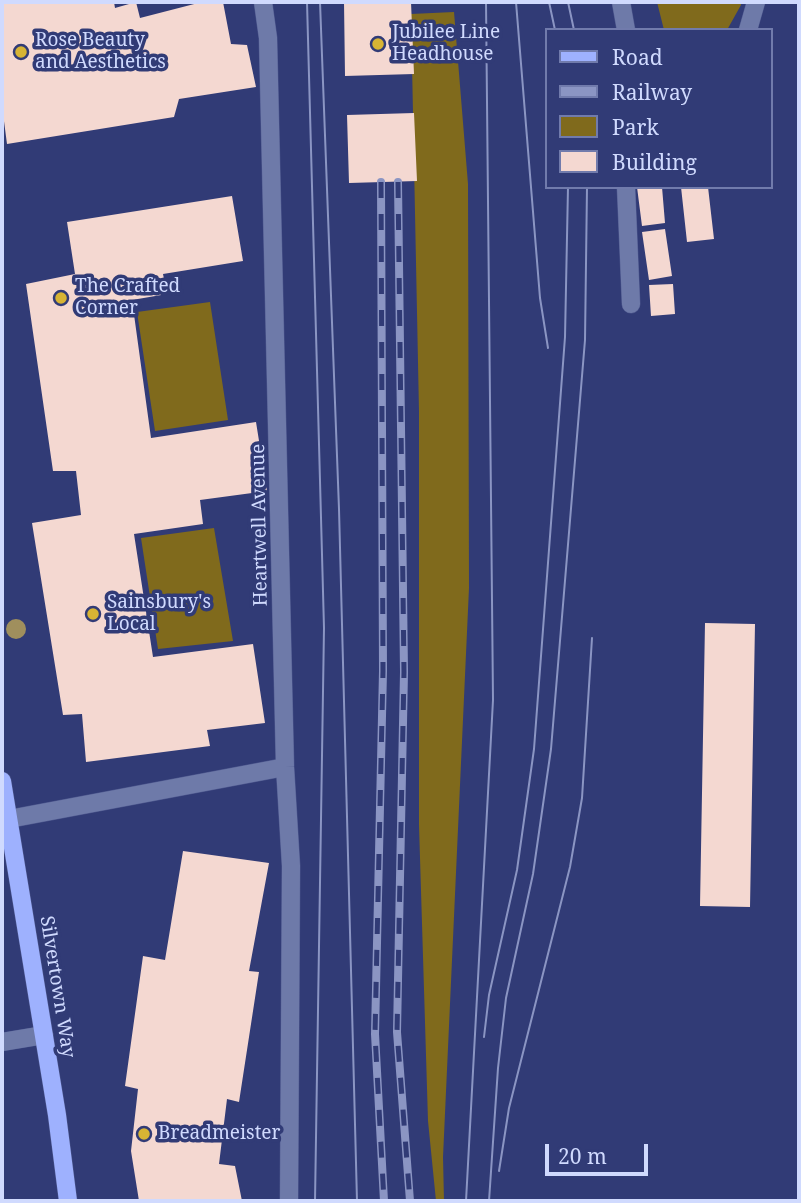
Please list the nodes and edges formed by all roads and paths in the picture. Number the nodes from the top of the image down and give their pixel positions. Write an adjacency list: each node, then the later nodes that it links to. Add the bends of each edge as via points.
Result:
1 (263, 2): 8 (street, Heartwell Avenue, via 268,38)
2 (621, 2): 4 (street)
3 (756, 2): 5 (street)
4 (626, 28)
5 (749, 28)
6 (626, 189): 7 (street)
7 (631, 304)
8 (285, 767): 10 (street); 14 (street, Heartwell Avenue, via 291,866)
9 (2, 781): 10 (main road, Silvertown Way)
10 (9, 819): 11 (main road, Silvertown Way)
11 (44, 1035): 12 (street); 13 (main road, Silvertown Way)
12 (2, 1042)
13 (68, 1201)
14 (289, 1201)

